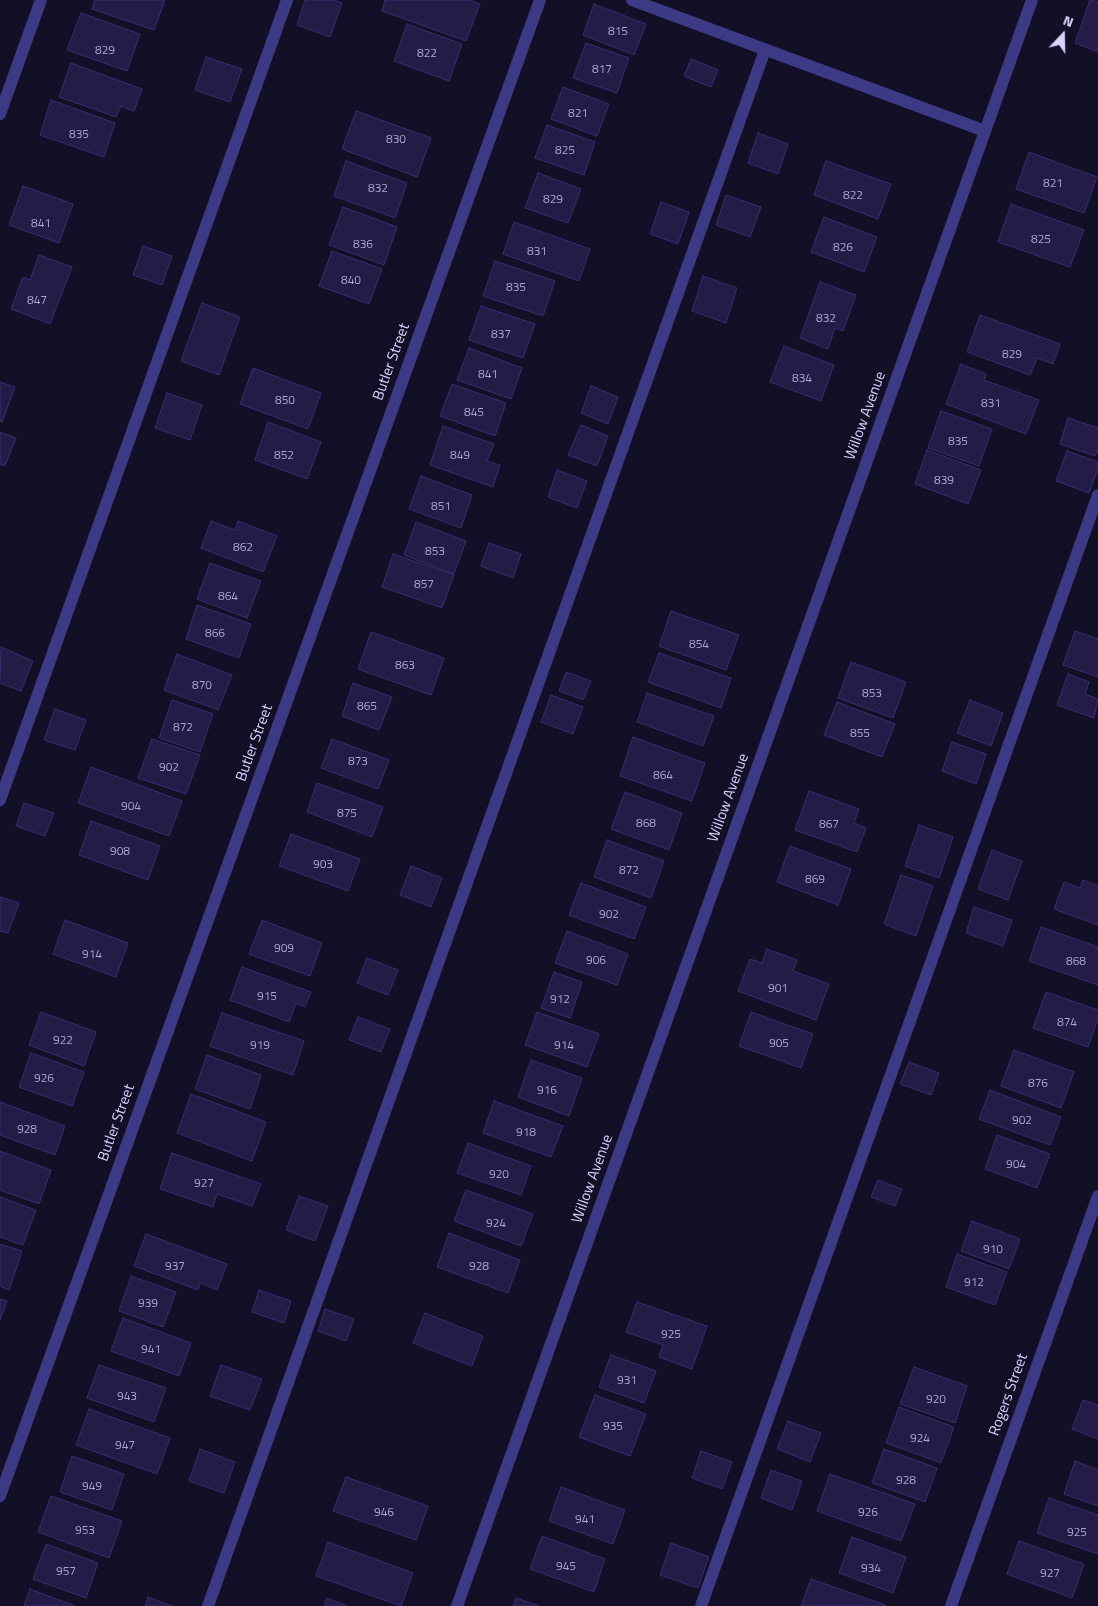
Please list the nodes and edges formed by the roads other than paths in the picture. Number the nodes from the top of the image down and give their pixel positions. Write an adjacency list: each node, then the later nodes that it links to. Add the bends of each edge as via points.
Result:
1 (41, 0): 7 (street)
2 (287, 0): 10 (street)
3 (540, 0): 12 (street, Butler Street)
4 (632, 0): 6 (street)
5 (1032, 0): 8 (street, Willow Avenue)
6 (766, 50): 8 (street); 13 (street)
7 (0, 114)
8 (985, 131): 14 (street, Willow Avenue)
9 (1098, 495): 15 (street)
10 (0, 800)
11 (1098, 1196): 16 (street, Rogers Street)
12 (0, 1496)
13 (208, 1606)
14 (457, 1606)
15 (701, 1606)
16 (951, 1606)

